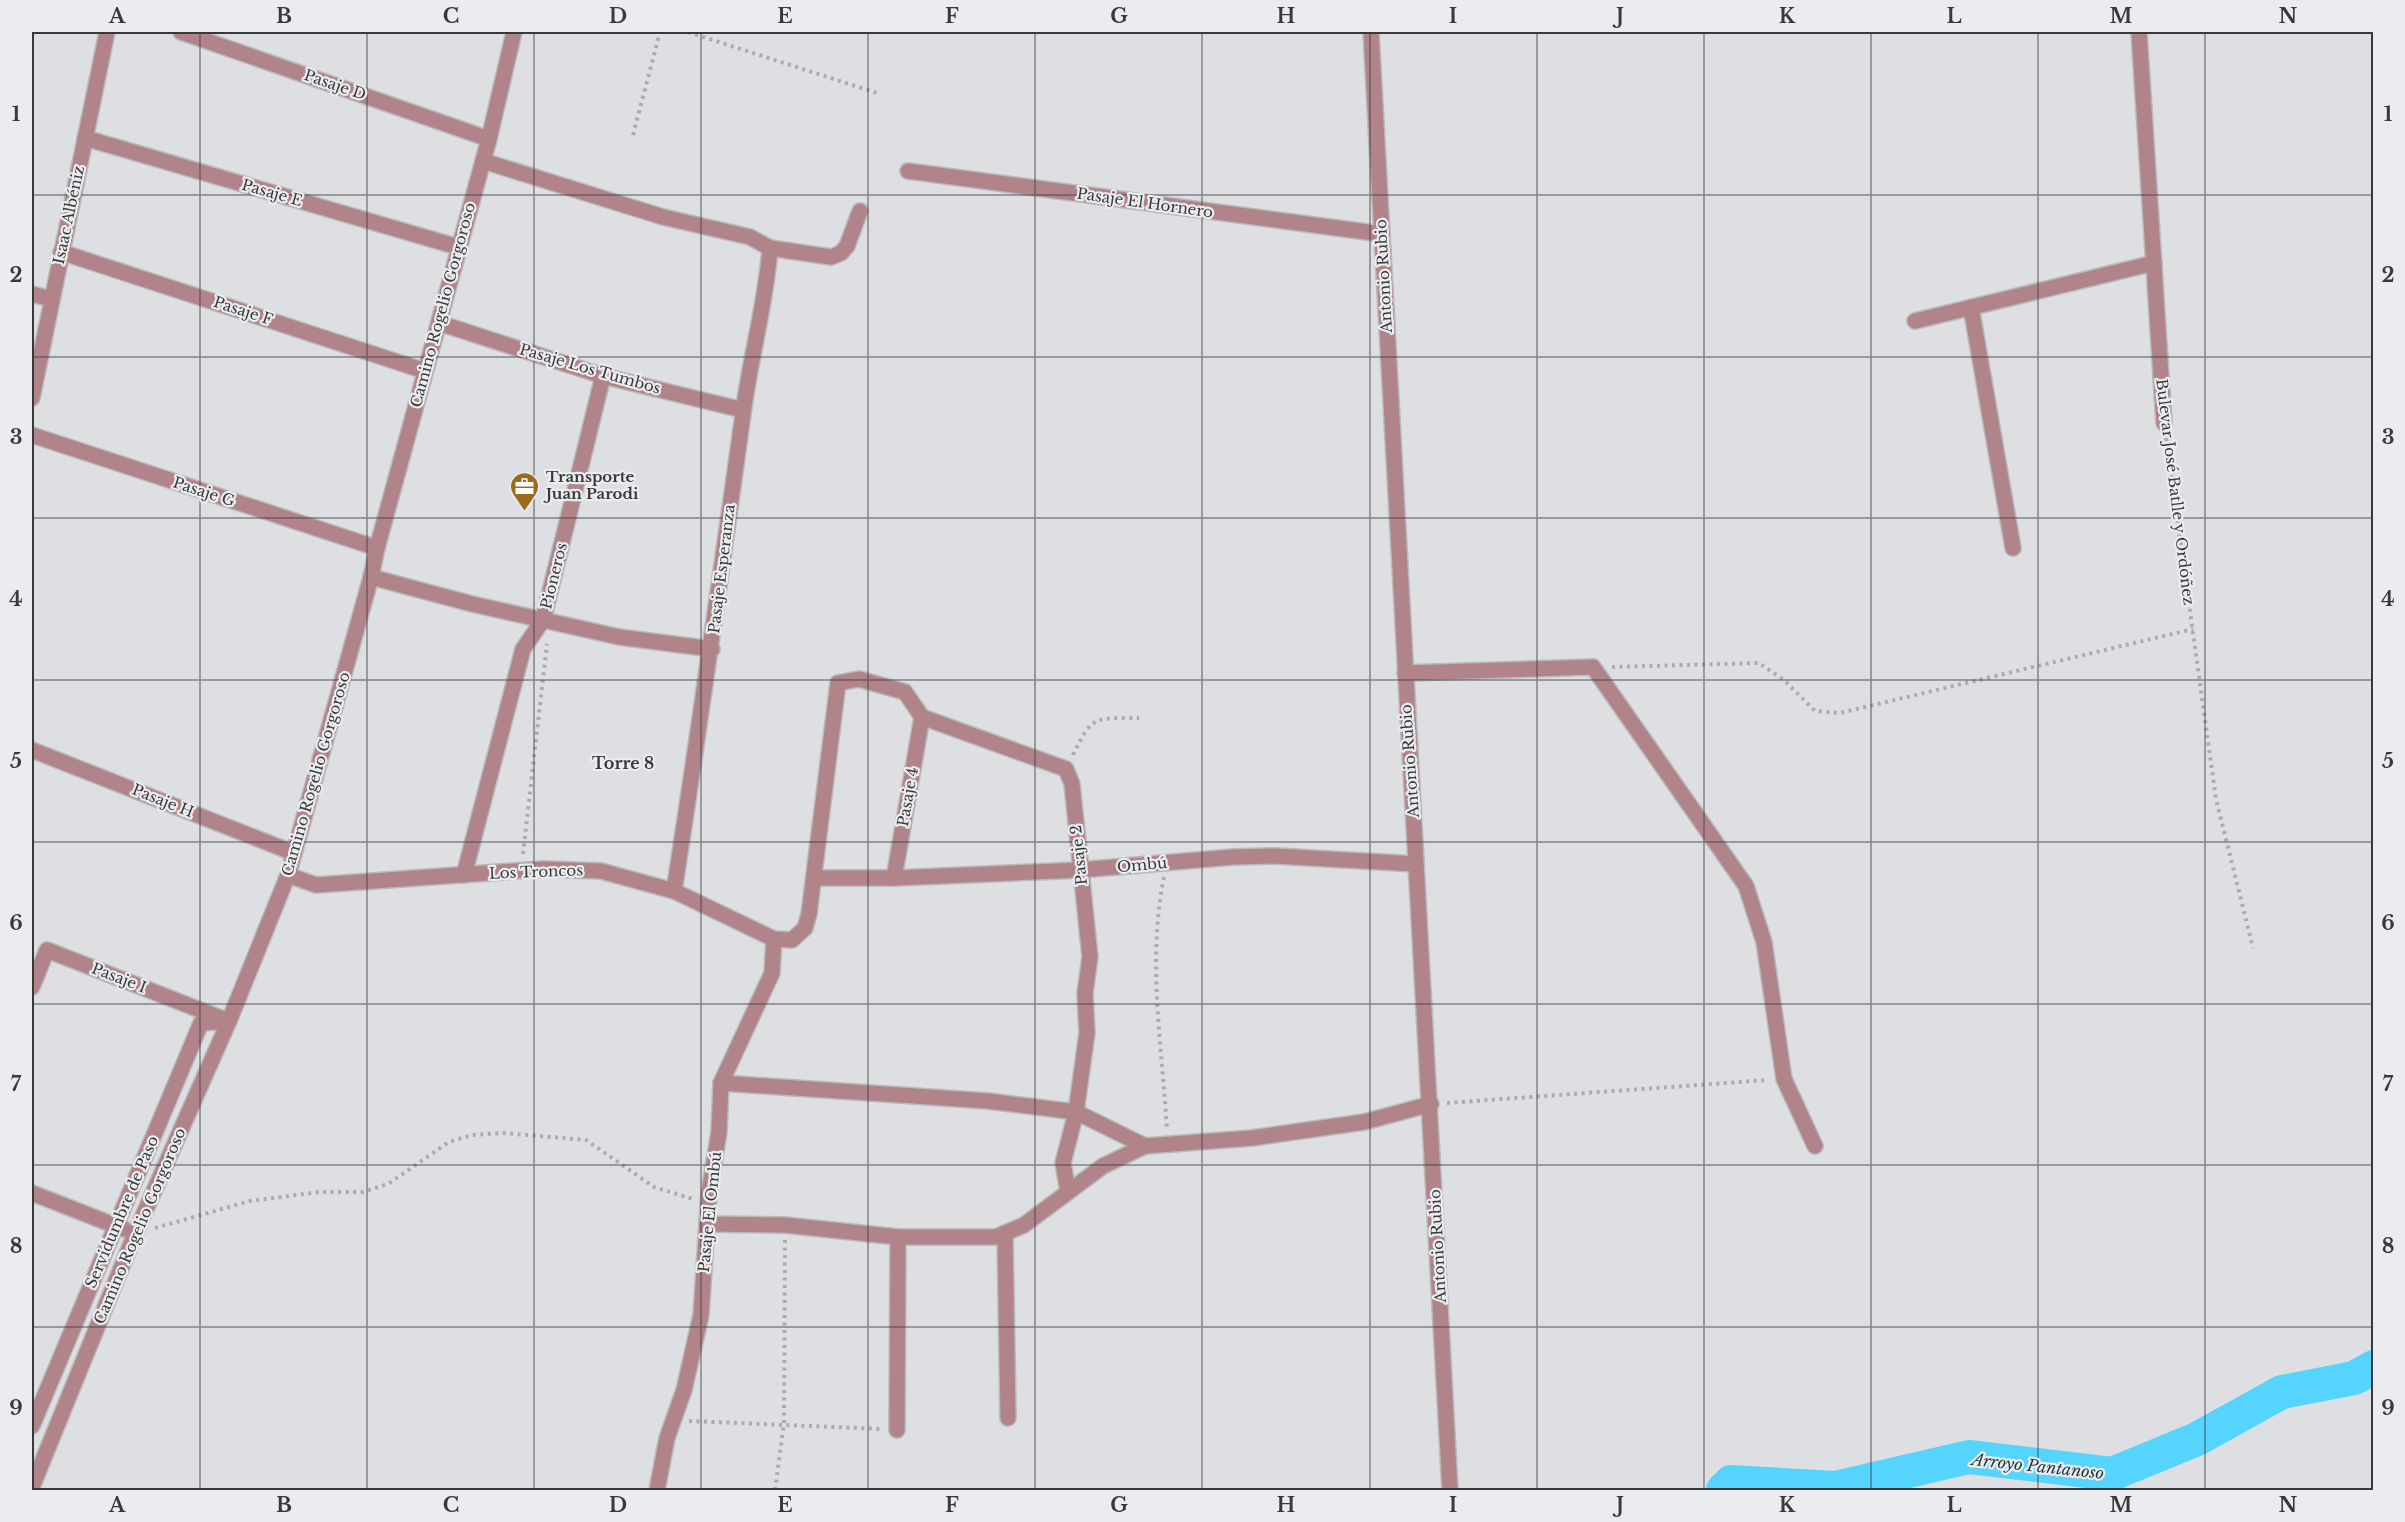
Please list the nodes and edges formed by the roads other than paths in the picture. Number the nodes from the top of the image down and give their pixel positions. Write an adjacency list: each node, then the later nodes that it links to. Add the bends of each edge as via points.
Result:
1 (107, 32): 6 (street, Isaac Albéniz)
2 (181, 32): 7 (street, Pasaje D)
3 (514, 32): 7 (street, Camino Rogelio Gorgoroso)
4 (1371, 32): 11 (street, Antonio Rubio)
5 (2139, 32): 15 (street, Bulevar José Batlle y Ordóñez)
6 (85, 138): 12 (street, Pasaje E); 14 (street, Isaac Albéniz)
7 (489, 139): 8 (street, Camino Rogelio Gorgoroso)
8 (483, 161): 12 (street, Camino Rogelio Gorgoroso); 13 (street, via 663,217 750,237)
9 (908, 171): 11 (street, Pasaje El Hornero)
10 (860, 211): 13 (street, via 841,253 831,257)
11 (1382, 234): 32 (street, Antonio Rubio)
12 (458, 247): 20 (street, Camino Rogelio Gorgoroso)
13 (770, 248): 24 (street, Pasaje Esperanza, via 767,287)
14 (61, 252): 17 (street, Isaac Albéniz); 21 (street, Pasaje F)
15 (2154, 262): 18 (street); 25 (street, Bulevar José Batlle y Ordóñez)
16 (32, 294): 17 (street)
17 (51, 299): 23 (street, Isaac Albéniz)
18 (1971, 308): 19 (street); 28 (street)
19 (1915, 321)
20 (439, 323): 21 (street, Camino Rogelio Gorgoroso); 22 (street, Pasaje Los Tumbos)
21 (425, 371): 27 (street, Camino Rogelio Gorgoroso)
22 (603, 376): 24 (street, Pasaje Los Tumbos); 30 (street, Pioneros)
23 (32, 398)
24 (743, 410): 31 (street, Pasaje Esperanza)
25 (2164, 423)
26 (32, 435): 27 (street, Pasaje G)
27 (377, 548): 29 (street, Camino Rogelio Gorgoroso)
28 (2013, 548)
29 (371, 578): 30 (street); 35 (street, Camino Rogelio Gorgoroso)
30 (543, 620): 31 (street, via 619,637); 38 (street, Pioneros, via 524,649)
31 (712, 649): 42 (street, Pasaje Esperanza)
32 (1405, 673): 36 (street, Antonio Rubio); 50 (street, via 1593,667 1746,886 1764,942 1784,1079)
33 (922, 717): 37 (street, Pasaje 2, via 1066,769 1072,784); 40 (street, via 905,692 859,679 838,683); 41 (street, Pasaje 4)
34 (32, 750): 35 (street, Pasaje H)
35 (294, 853): 39 (street, Camino Rogelio Gorgoroso)
36 (1416, 864): 37 (street, Ombú, via 1276,856); 47 (street, Antonio Rubio)
37 (1080, 870): 41 (street, Ombú); 48 (street, Pasaje 2, via 1090,957 1085,993 1088,1033)
38 (464, 874): 39 (street, Los Troncos, via 316,885); 42 (street, Los Troncos, via 578,869 602,871)
39 (288, 875): 45 (street, Camino Rogelio Gorgoroso)
40 (814, 878): 41 (street, Ombú); 43 (street, via 805,928 792,940)
41 (894, 878)
42 (674, 891): 43 (street, Los Troncos)
43 (774, 939): 46 (street, Pasaje El Ombú, via 772,973)
44 (32, 987): 45 (street, Pasaje I, via 47,950)
45 (229, 1021): 54 (street, Servidumbre de Paso, via 201,1023); 56 (street, Camino Rogelio Gorgoroso)
46 (722, 1083): 48 (street, via 988,1101); 53 (street, Pasaje El Ombú)
47 (1431, 1104): 49 (street, via 1364,1122); 65 (street, Antonio Rubio)
48 (1076, 1112): 49 (street); 51 (street, Pasaje 2, via 1063,1163)
49 (1145, 1146): 51 (street, via 1103,1166)
50 (1815, 1146)
51 (1068, 1192): 55 (street, via 1024,1225)
52 (32, 1193): 54 (street)
53 (707, 1224): 57 (street, via 785,1224); 64 (street, Pasaje El Ombú, via 700,1315)
54 (116, 1226): 56 (street); 58 (street, Servidumbre de Paso)
55 (1005, 1233): 57 (street, via 996,1237); 60 (street)
56 (135, 1234): 59 (street, Camino Rogelio Gorgoroso)
57 (898, 1237): 62 (street)
58 (36, 1404): 59 (street); 61 (street, Servidumbre de Paso)
59 (60, 1414): 63 (street, Camino Rogelio Gorgoroso)
60 (1008, 1418)
61 (32, 1426)
62 (897, 1430)
63 (32, 1487)
64 (657, 1491)
65 (1450, 1491)

